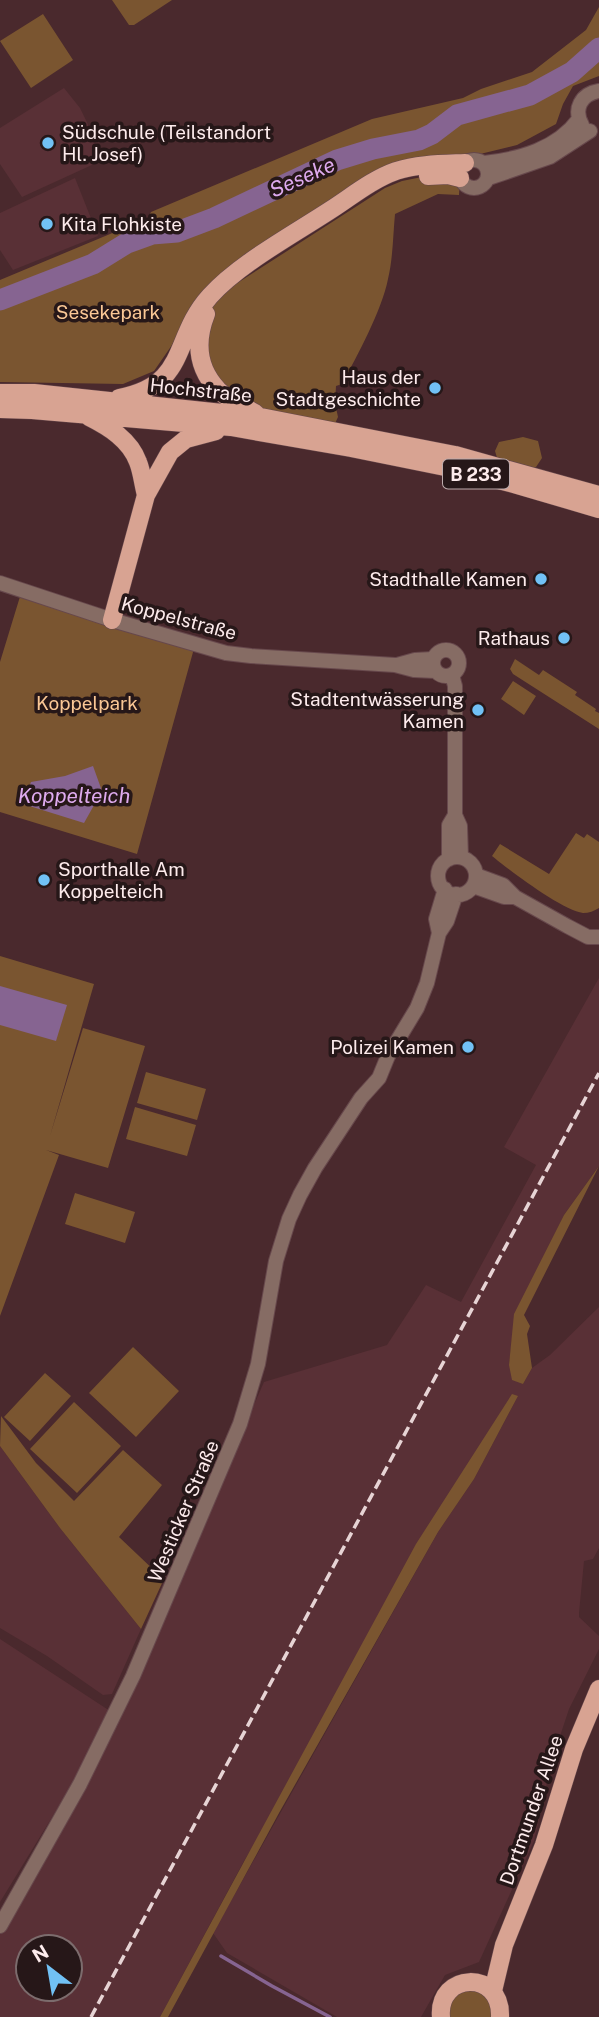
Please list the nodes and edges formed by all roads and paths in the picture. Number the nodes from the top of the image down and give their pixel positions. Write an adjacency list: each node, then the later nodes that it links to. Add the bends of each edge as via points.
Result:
1 (599, 91): 2 (street, via 582,99)
2 (579, 119): 3 (street); 4 (street, via 544,148)
3 (595, 132): 6 (street, via 550,157)
4 (484, 163): 5 (street, via 475,160); 6 (street)
5 (463, 171): 6 (street, via 465,185 473,189); 9 (main road, via 422,166 397,171 287,238 209,297 165,377 151,388); 12 (main road, via 385,188 225,291 207,312 198,353 207,374 219,390)
6 (489, 178)
7 (0, 393): 8 (main road, Hochstraße / B 233)
8 (33, 401): 9 (main road, Hochstraße / B 233); 10 (main road, Hochstraße / B 233); 11 (main road, Hochstraße / B 233)
9 (105, 401): 12 (main road, Hochstraße / B 233)
10 (0, 409)
11 (83, 414): 13 (main road, Hochstraße / B 233); 15 (main road, via 125,441 138,461)
12 (261, 417): 14 (main road, Hochstraße / B 233)
13 (231, 427): 14 (main road, Hochstraße / B 233); 15 (main road, via 186,439 170,452)
14 (314, 435): 16 (main road, Hochstraße / B 233, via 455,455); 17 (main road, Hochstraße / B 233)
15 (146, 495): 19 (main road)
16 (599, 495)
17 (599, 509)
18 (0, 583): 19 (street, Koppelstraße)
19 (112, 620): 20 (street, Koppelstraße, via 226,653 414,670)
20 (434, 665): 21 (street, via 445,676); 21 (street, via 441,650 453,651 459,662)
21 (452, 675): 22 (street, Westicker Straße, via 455,815 460,826)
22 (455, 858): 23 (street, via 472,863); 24 (street, Westicker Straße, via 439,873 441,885)
23 (475, 880): 24 (street, via 465,893); 25 (street, via 503,885 515,897 588,937)
24 (450, 892): 27 (street, Westicker Straße, via 436,919 439,933 417,1008 379,1078 315,1168 289,1219 276,1261 258,1364 240,1424 161,1612 89,1767)
25 (599, 937)
26 (599, 1689): 28 (main road, Dortmunder Allee)
27 (0, 1926)
28 (504, 1945): 29 (main road, Dortmunder Allee); 30 (main road, Dortmunder Allee)
29 (475, 1982): 30 (main road); 31 (main road, via 449,1991)
30 (493, 1991): 32 (main road)
31 (441, 2017)
32 (500, 2017)

